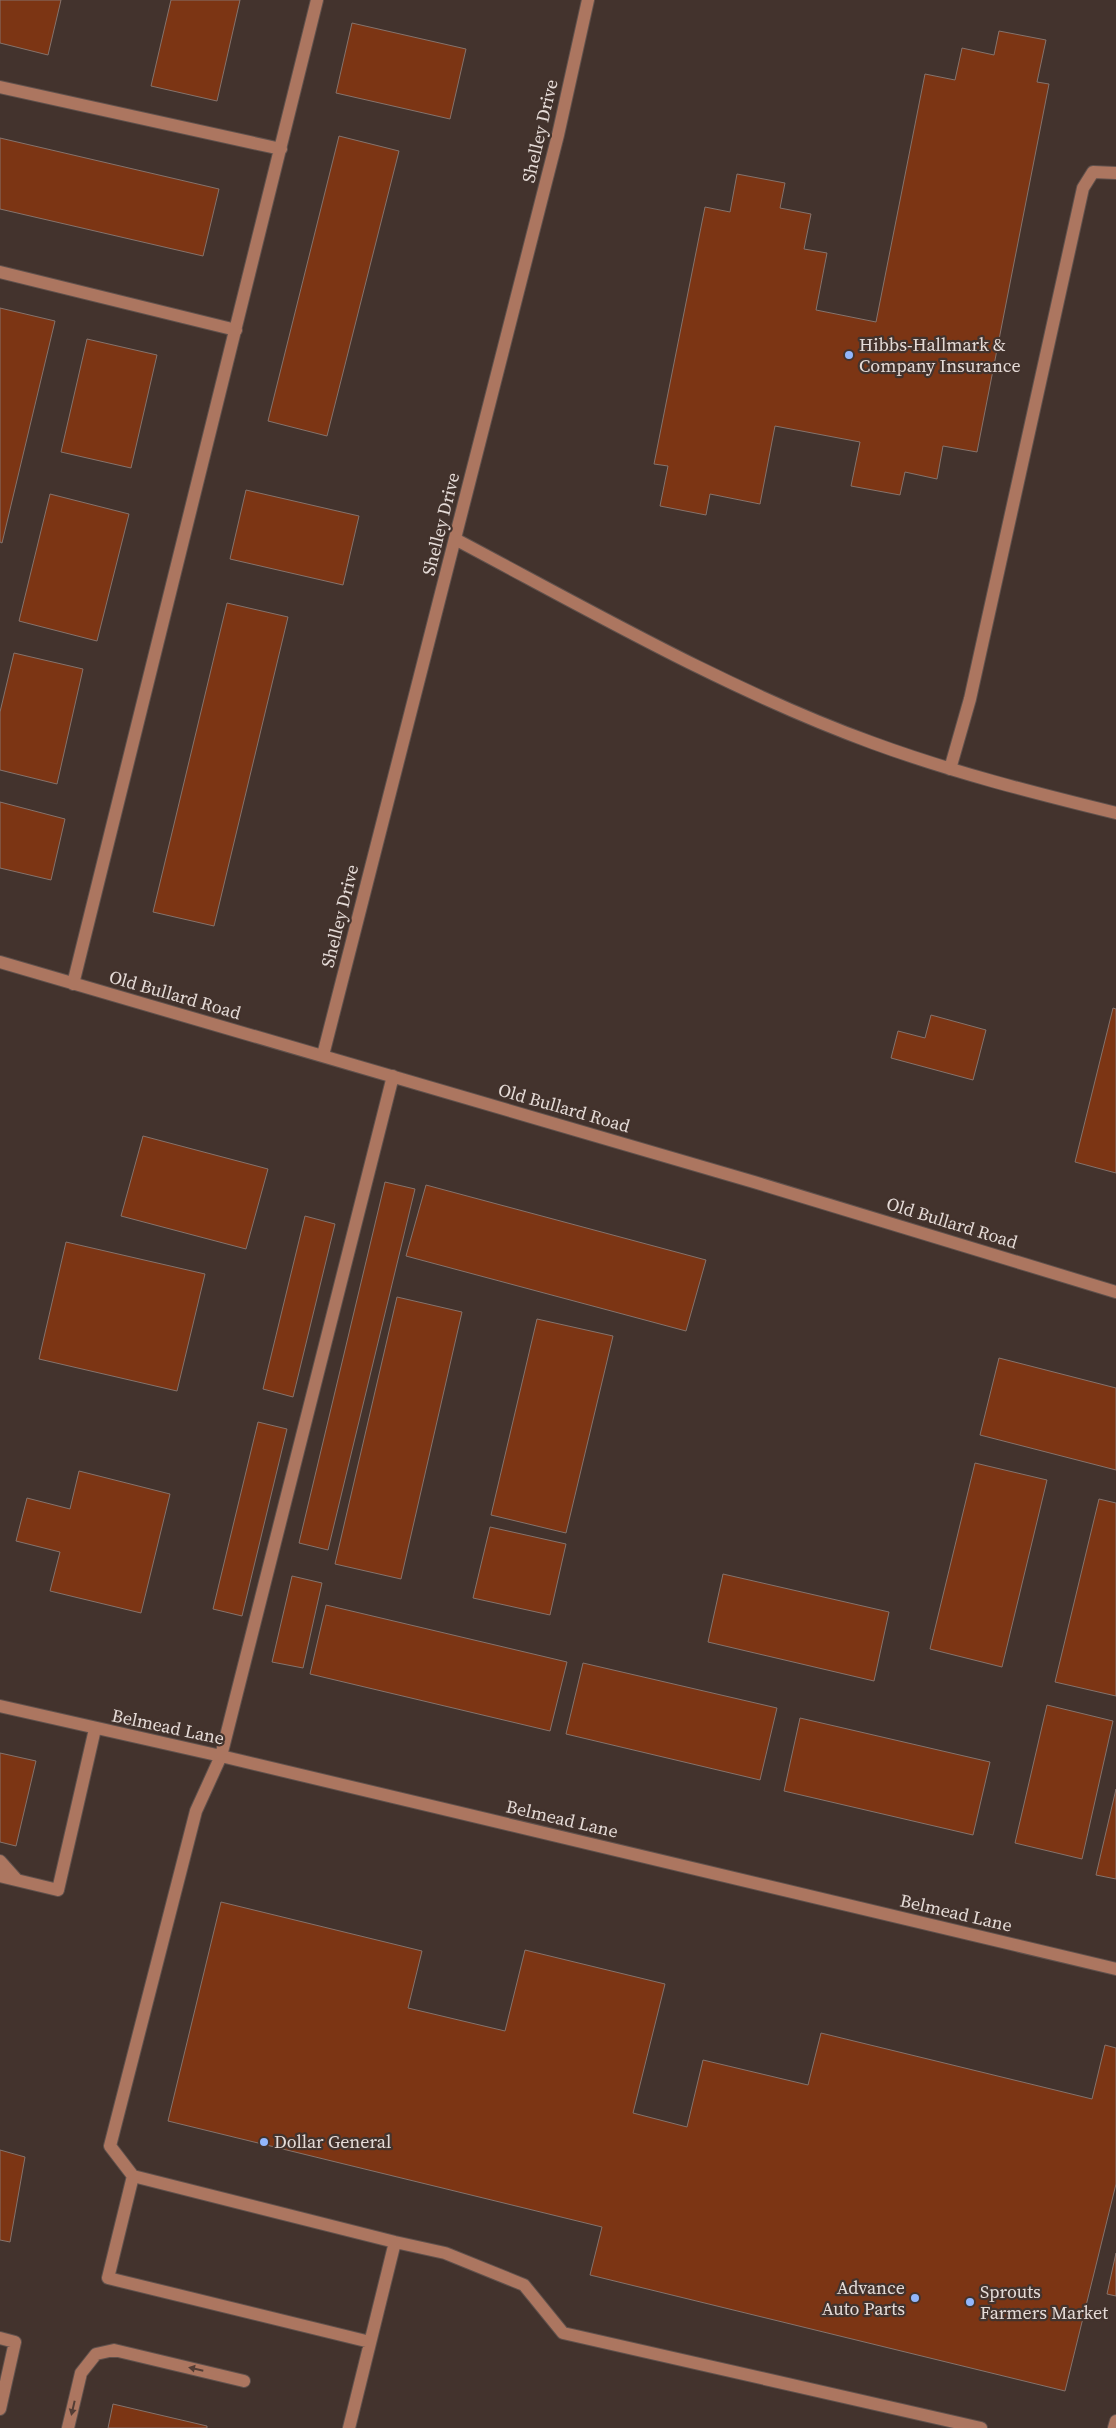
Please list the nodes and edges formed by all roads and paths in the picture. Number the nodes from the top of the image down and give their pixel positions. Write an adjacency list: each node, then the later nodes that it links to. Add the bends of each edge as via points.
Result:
1 (317, 0): 4 (street)
2 (588, 0): 8 (street, Shelley Drive, via 558,135)
3 (0, 87): 4 (street)
4 (281, 150): 7 (street)
5 (1116, 173): 9 (street, via 1093,172 1083,188 970,699)
6 (0, 272): 7 (street)
7 (236, 330): 12 (street)
8 (455, 539): 9 (street, via 632,633 767,699 871,742); 13 (street, Shelley Drive)
9 (950, 769): 10 (street)
10 (1116, 813)
11 (0, 962): 12 (street, Old Bullard Road)
12 (73, 984): 13 (street, Old Bullard Road)
13 (323, 1055): 14 (street, Old Bullard Road)
14 (393, 1076): 15 (street, Old Bullard Road); 18 (street)
15 (1116, 1292)
16 (0, 1706): 17 (street, Belmead Lane)
17 (95, 1729): 18 (street, Belmead Lane); 21 (street, via 58,1890)
18 (221, 1756): 22 (street, Belmead Lane); 23 (street, via 196,1811 110,2146)
19 (0, 1860): 21 (street)
20 (0, 1876): 21 (street)
21 (17, 1880)
22 (1116, 1969)
23 (133, 2176): 24 (street); 26 (street, via 108,2278)
24 (395, 2242): 26 (street); 32 (street, via 445,2253 524,2285 563,2333)
25 (0, 2338): 28 (street, via 15,2342)
26 (370, 2342): 31 (street)
27 (244, 2381): 30 (street, one-way to 30, via 114,2350 96,2354 81,2373)
28 (0, 2409)
29 (1116, 2421): 33 (street)
30 (68, 2428)
31 (350, 2428)
32 (981, 2428)
33 (1114, 2428)

